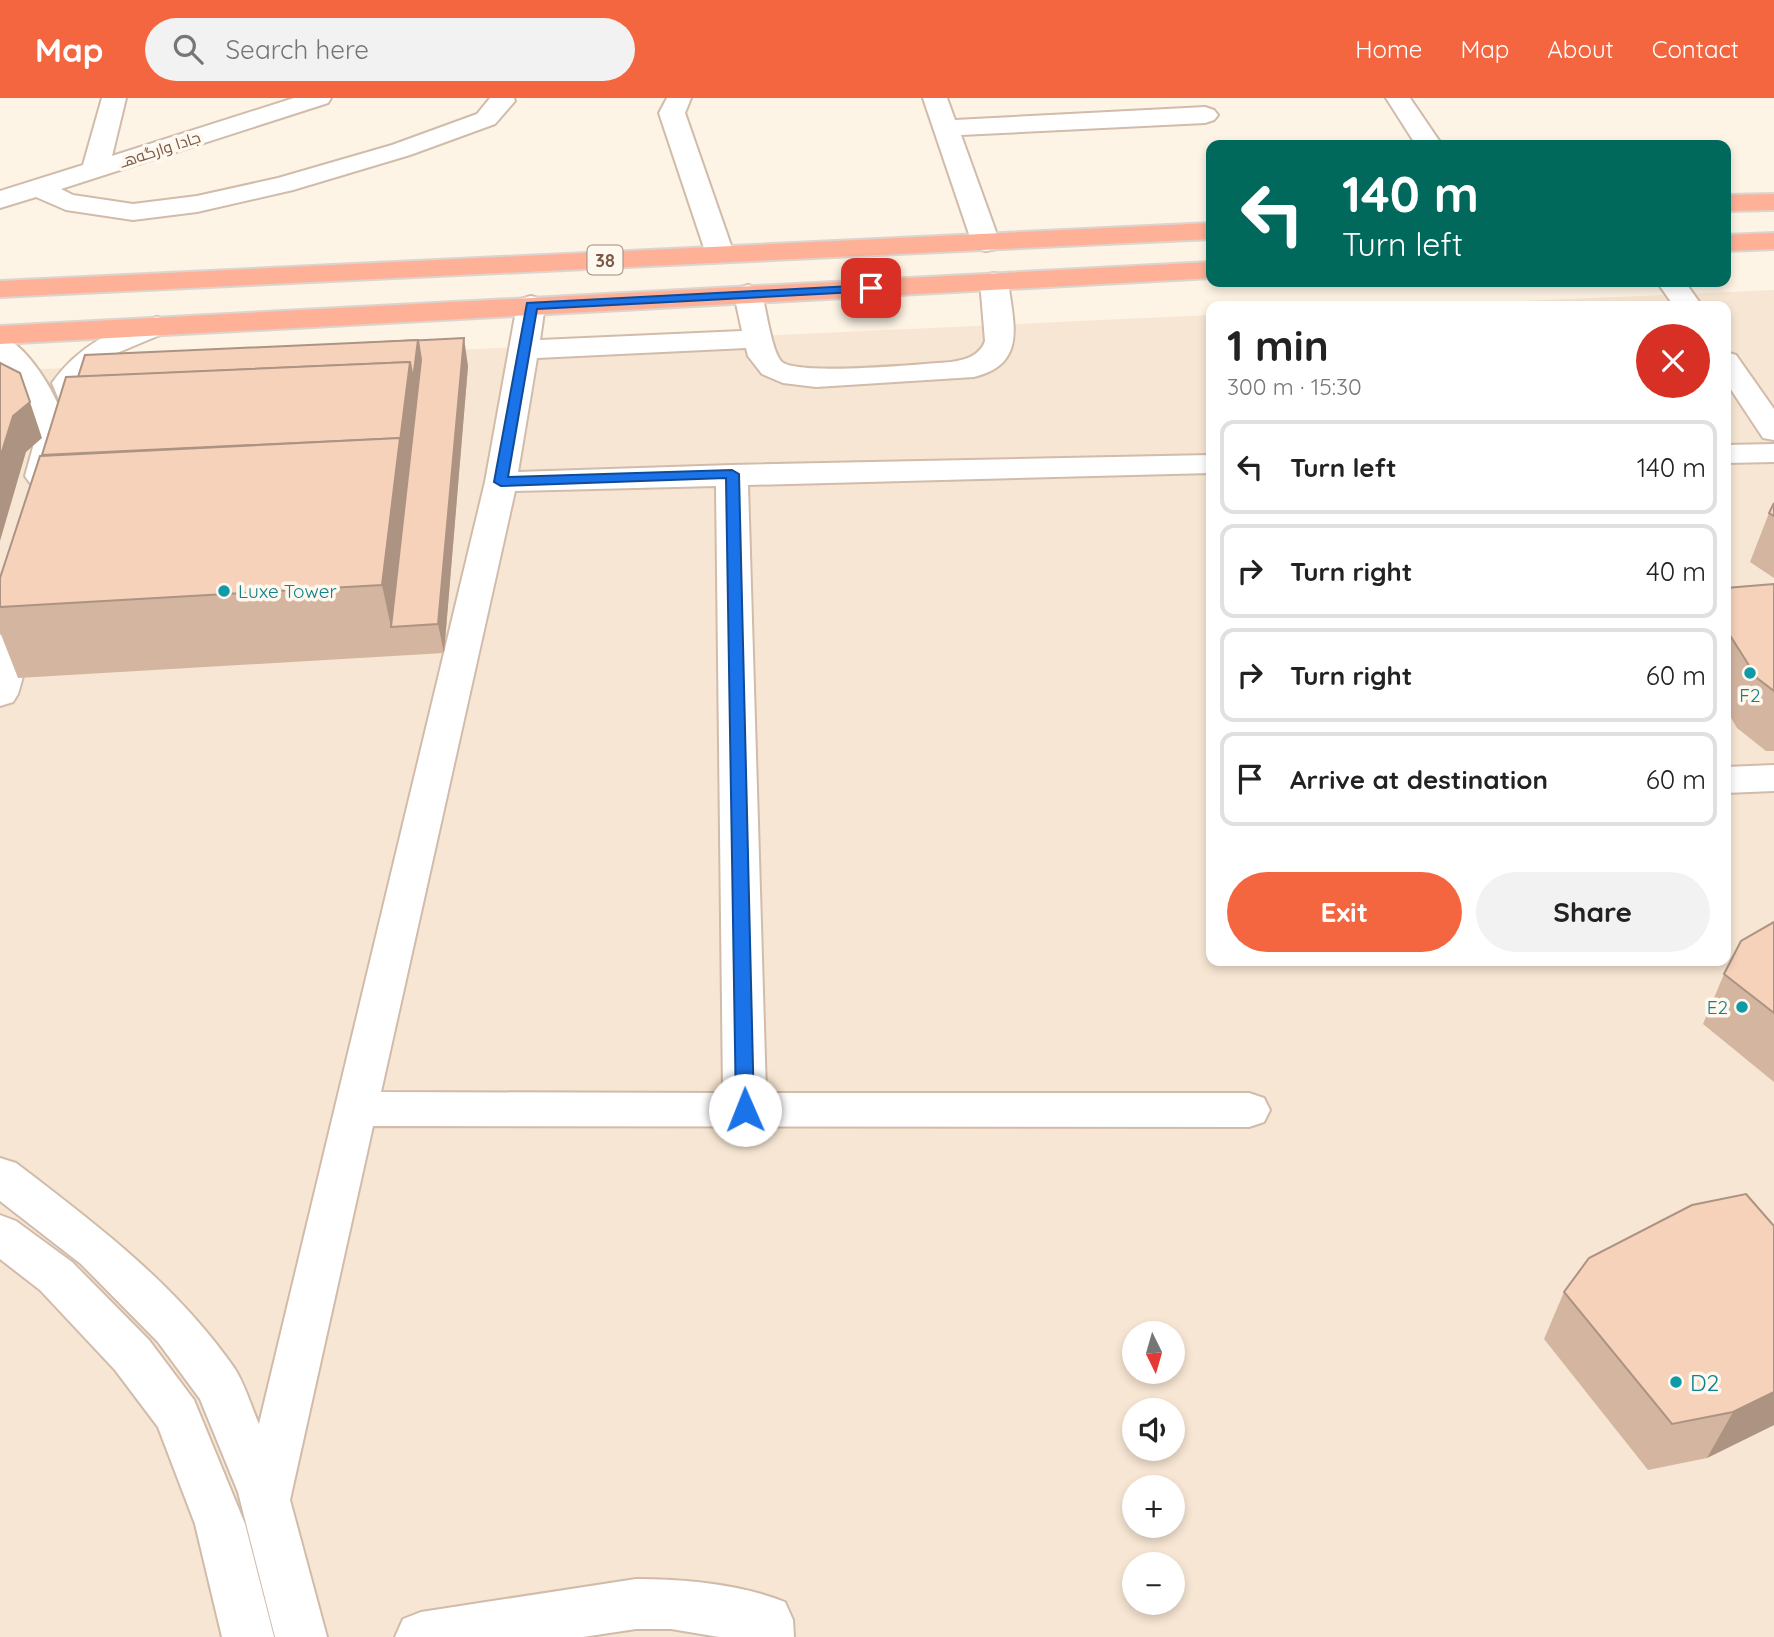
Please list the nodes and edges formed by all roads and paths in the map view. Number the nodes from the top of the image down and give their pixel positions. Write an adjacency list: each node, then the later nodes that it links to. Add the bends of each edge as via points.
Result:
1 (114, 98): 10 (street)
2 (319, 98): 10 (street, جادا وارگه‌هـ)
3 (502, 98): 11 (street, via 486,119 401,150 197,204 133,212 65,202)
4 (679, 98): 21 (street, via 672,113)
5 (935, 98): 8 (street)
6 (1398, 98): 9 (street)
7 (1205, 116): 8 (street)
8 (945, 128): 17 (street)
9 (1426, 140)
10 (95, 170): 11 (street, جادا وارگه‌هـ)
11 (38, 188): 12 (street, جادا وارگه‌هـ)
12 (0, 200)
13 (1774, 202): 14 (highway)
14 (1731, 203)
15 (1206, 231): 17 (highway, 38)
16 (1774, 241): 18 (highway)
17 (986, 243): 19 (highway, 38)
18 (1731, 243)
19 (886, 247): 20 (highway, 38); 24 (highway, via 863,257 861,273 868,280)
20 (762, 253): 21 (highway, 38); 26 (highway, via 785,261 793,275 780,289)
21 (720, 254): 25 (highway, 38)
22 (1206, 270): 23 (highway, 38)
23 (994, 281): 24 (highway, 38); 30 (street, via 1000,341 996,353 974,368 799,377 772,368)
24 (897, 287): 26 (highway, 38)
25 (0, 289)
26 (758, 293): 27 (highway, 38); 30 (street)
27 (531, 305): 28 (highway, 38); 32 (street)
28 (157, 326): 29 (highway, 38); 33 (street, via 126,337)
29 (0, 335)
30 (757, 339): 32 (street)
31 (0, 345): 35 (street)
32 (524, 350): 41 (street)
33 (87, 360): 35 (street, via 72,354 48,355); 35 (street, via 67,383 79,412 77,438 45,504 51,423 43,400)
34 (1731, 368): 36 (street)
35 (16, 375)
36 (1774, 431)
37 (1774, 453): 38 (street)
38 (1731, 454)
39 (1206, 464): 40 (street)
40 (732, 474): 41 (street); 47 (street)
41 (501, 482): 46 (street)
42 (34, 580): 43 (street)
43 (0, 694)
44 (1774, 778): 45 (street)
45 (1731, 780)
46 (354, 1109): 47 (street); 51 (street)
47 (745, 1110): 48 (street)
48 (1249, 1110)
49 (0, 1175): 51 (street, via 97,1250 174,1328 219,1386)
50 (0, 1234): 52 (street, via 56,1276 132,1355 177,1415 220,1524)
51 (265, 1501): 53 (street)
52 (247, 1637)
53 (301, 1637)
54 (421, 1637): 55 (street, via 636,1604 671,1604 767,1620)
55 (768, 1637)

